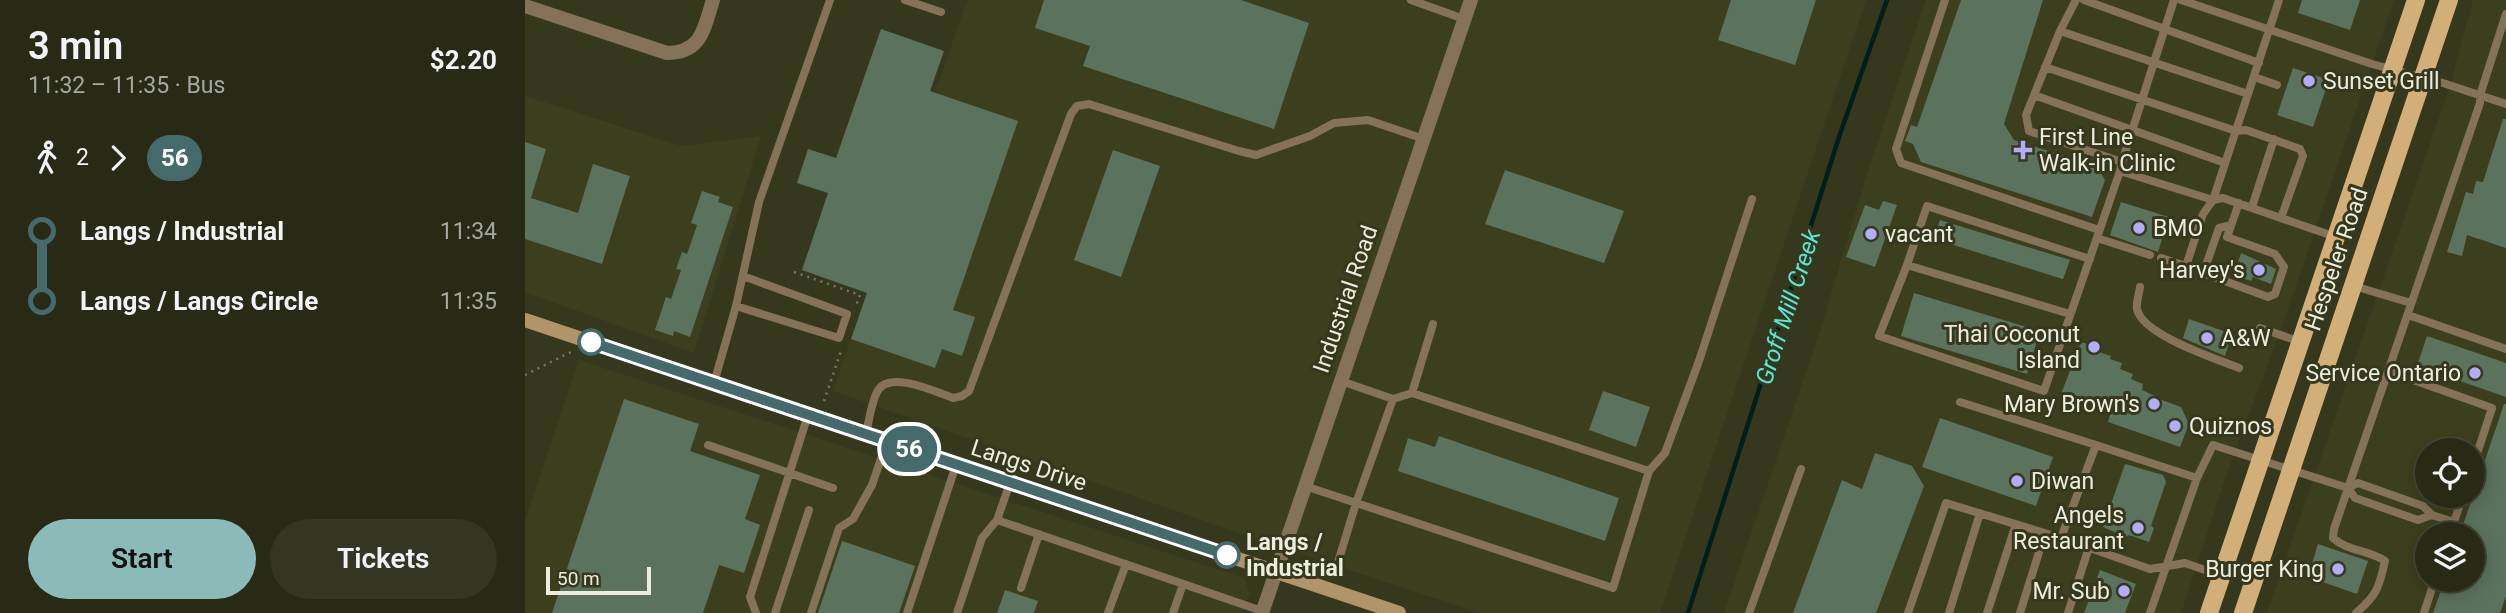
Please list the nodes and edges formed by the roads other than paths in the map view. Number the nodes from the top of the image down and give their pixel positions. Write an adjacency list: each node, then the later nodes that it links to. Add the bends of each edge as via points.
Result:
1 (713, 0): 14 (street, via 700,38 681,53 667,53)
2 (829, 0): 51 (lane, via 759,202)
3 (905, 0): 15 (lane)
4 (1411, 0): 17 (lane)
5 (1471, 0): 17 (street, Industrial Road)
6 (1945, 0): 45 (lane, via 1896,149 1901,163)
7 (2076, 0): 20 (lane)
8 (2084, 0): 18 (lane)
9 (2174, 0): 18 (lane)
10 (2181, 0): 19 (lane)
11 (2279, 0): 19 (lane)
12 (2416, 0): 24 (main road, Hespeler Road)
13 (2449, 0): 26 (main road, Hespeler Road)
14 (525, 6)
15 (941, 12)
16 (2506, 14): 30 (lane)
17 (1464, 19): 35 (street, Industrial Road)
18 (2165, 29): 21 (lane); 22 (lane)
19 (2270, 30): 22 (lane); 24 (lane)
20 (2060, 31): 21 (lane); 23 (lane)
21 (2154, 61): 28 (lane); 31 (lane)
22 (2259, 63): 25 (lane)
23 (2045, 66): 29 (lane); 31 (lane)
24 (2392, 69): 26 (lane); 46 (main road, Hespeler Road)
25 (2254, 77): 27 (lane); 28 (lane)
26 (2423, 78): 30 (lane); 52 (main road, Hespeler Road)
27 (2277, 85)
28 (2248, 94): 34 (lane)
29 (2034, 95): 33 (lane); 38 (lane, via 2026,115 2029,131)
30 (2480, 95): 32 (lane); 54 (lane)
31 (2142, 100): 33 (lane); 34 (lane)
32 (2506, 104)
33 (2131, 131): 37 (lane); 38 (lane)
34 (2236, 131): 36 (lane); 37 (lane)
35 (1424, 139): 65 (street, Industrial Road); 71 (lane, via 1368,120 1334,122 1310,136 1256,155 1089,104 1077,106 969,391 953,398 904,381 889,382 878,389)
36 (2274, 139): 42 (lane); 43 (lane, via 2300,149 2303,156)
37 (2225, 163): 40 (lane)
38 (2121, 166): 40 (lane); 45 (lane)
39 (1752, 199): 80 (lane, via 1665,453)
40 (2213, 200): 41 (lane); 48 (lane, via 2203,214 2186,266)
41 (2239, 203): 42 (lane); 44 (lane)
42 (2252, 207): 43 (lane)
43 (2281, 218): 46 (lane)
44 (2231, 225): 44 (lane, via 2219,228 2206,274 2268,297 2275,294 2284,267 2275,254 2227,237)
45 (2098, 234): 47 (lane); 49 (lane)
46 (2336, 237): 61 (main road, Hespeler Road)
47 (2150, 255)
48 (2161, 258)
49 (2090, 259): 50 (lane, via 1927,206); 56 (lane)
50 (1907, 265): 56 (lane); 56 (lane, via 1879,336 2044,391)
51 (743, 276): 55 (lane); 55 (lane, via 847,314 839,338)
52 (2354, 286): 54 (lane); 79 (main road, Hespeler Road)
53 (2140, 287): 63 (lane, via 2137,309 2142,318 2176,344)
54 (2411, 303): 57 (lane)
55 (736, 306): 66 (lane)
56 (2070, 314)
57 (2407, 315): 62 (lane); 64 (lane)
58 (525, 320): 66 (street, Langs Drive)
59 (1433, 324): 67 (lane)
60 (2260, 328): 61 (lane)
61 (2301, 342): 76 (main road, Hespeler Road)
62 (2506, 349)
63 (2239, 368)
64 (2388, 371): 72 (lane, via 2492,408); 86 (lane)
65 (1341, 381): 68 (lane); 84 (street, Industrial Road)
66 (713, 383): 70 (street, Langs Drive)
67 (1412, 393): 68 (lane); 80 (lane)
68 (1393, 399): 87 (lane)
69 (1960, 402): 74 (lane)
70 (808, 415): 71 (street, Langs Drive); 81 (lane)
71 (866, 435): 73 (street, Langs Drive)
72 (2482, 438)
73 (887, 442): 77 (street, Langs Drive); 110 (lane, via 872,485 853,519 839,528)
74 (2096, 444): 82 (lane); 97 (lane)
75 (708, 445): 81 (lane)
76 (2261, 460): 79 (lane); 82 (lane, via 2213,445); 103 (main road, Hespeler Road)
77 (956, 465): 83 (street, Langs Drive); 111 (lane)
78 (1801, 469): 116 (lane)
79 (2291, 470): 86 (lane); 124 (main road, Hespeler Road)
80 (1649, 471): 87 (lane, via 1613,587)
81 (790, 473): 85 (lane); 108 (lane, via 750,597)
82 (2196, 478): 101 (lane)
83 (1010, 482): 92 (lane); 102 (street, Langs Drive)
84 (1305, 486): 87 (lane); 102 (street, Industrial Road)
85 (833, 488)
86 (2348, 488): 91 (lane, via 2355,498 2418,520); 91 (lane, via 2358,483 2423,506); 125 (lane, via 2333,538 2385,561 2373,598)
87 (1356, 503): 99 (lane)
88 (2459, 508): 93 (lane)
89 (809, 510): 109 (lane)
90 (1980, 513): 94 (lane); 117 (lane, via 1946,503); 118 (lane)
91 (2432, 516): 93 (lane)
92 (997, 520): 96 (lane); 112 (lane, via 982,538)
93 (2454, 522)
94 (2016, 524): 95 (lane); 119 (lane)
95 (2045, 533): 97 (lane); 120 (lane)
96 (1039, 534): 100 (lane); 105 (lane)
97 (2061, 538): 98 (lane)
98 (2089, 547): 101 (lane, via 2150,569); 121 (lane)
99 (1339, 559)
100 (1126, 564): 104 (lane); 113 (lane)
101 (2166, 565): 103 (lane, via 2185,563); 122 (lane)
102 (1276, 572): 107 (street, Industrial Road); 115 (street, Langs Drive)
103 (2222, 576): 123 (main road, Hespeler Road)
104 (1182, 584): 107 (lane); 114 (lane)
105 (1021, 588)
106 (2431, 592): 126 (lane)
107 (1264, 612)
108 (756, 613)
109 (775, 613)
110 (811, 613)
111 (907, 613)
112 (957, 613)
113 (1108, 613)
114 (1173, 613)
115 (1399, 613)
116 (1749, 613)
117 (1908, 613)
118 (1949, 613)
119 (1987, 613)
120 (2020, 613)
121 (2068, 613)
122 (2150, 613)
123 (2210, 613)
124 (2243, 613)
125 (2356, 613)
126 (2424, 613)

